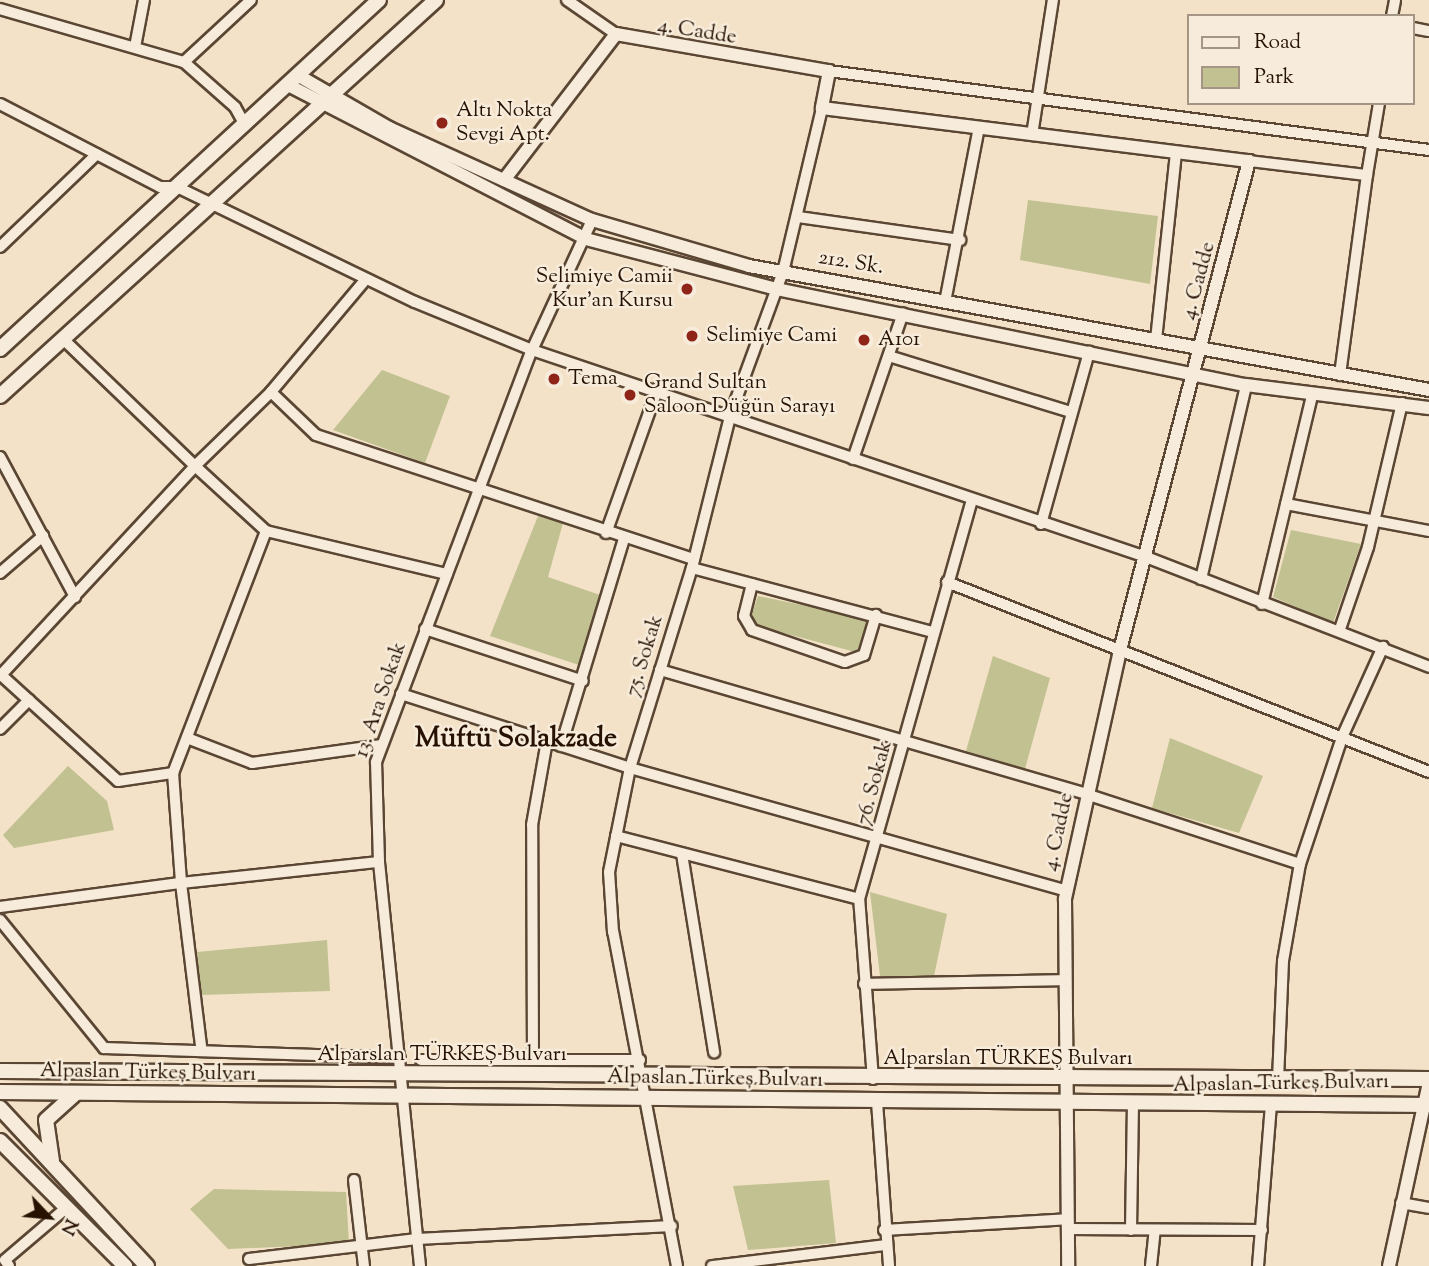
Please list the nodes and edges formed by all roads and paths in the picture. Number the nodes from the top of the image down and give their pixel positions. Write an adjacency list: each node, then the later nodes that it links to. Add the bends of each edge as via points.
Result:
1 (144, 0): 9 (street)
2 (251, 0): 10 (street)
3 (379, 0): 12 (main road)
4 (436, 0): 14 (main road)
5 (567, 0): 8 (street)
6 (1053, 0): 13 (street)
7 (0, 9): 9 (street)
8 (616, 34): 11 (street, 4. Cadde); 27 (street)
9 (135, 47): 10 (street)
10 (184, 62): 18 (street, via 235,107)
11 (829, 71): 13 (street); 17 (street)
12 (294, 81): 14 (street, 212. Sk.); 18 (main road)
13 (1037, 98): 20 (street); 21 (street)
14 (329, 100): 27 (street, 212. Sk.); 29 (main road); 32 (street)
15 (0, 104): 24 (street)
16 (1378, 105): 21 (street)
17 (821, 108): 19 (street); 30 (street, 75. Sokak)
18 (244, 125): 28 (main road)
19 (979, 128): 20 (street); 33 (street)
20 (1031, 135): 23 (street)
21 (1372, 142): 22 (street); 26 (street)
22 (1429, 150)
23 (1175, 152): 25 (street); 41 (street)
24 (97, 154): 28 (street, via 160,187); 34 (street)
25 (1249, 161): 26 (street); 42 (street, 4. Cadde)
26 (1367, 175): 48 (street)
27 (504, 180): 31 (street, 212. Sk.)
28 (177, 187): 29 (street); 43 (main road)
29 (213, 204): 36 (street); 40 (main road)
30 (798, 217): 33 (street); 35 (street, 75. Sokak)
31 (592, 219): 32 (street, 13. Ara Sokak); 35 (street, 212. Sk.)
32 (586, 239): 37 (street); 44 (street, 13. Ara Sokak)
33 (960, 240): 38 (street)
34 (0, 247)
35 (783, 272): 37 (street, 75. Sokak); 38 (street, 212. Sk.)
36 (366, 279): 44 (street); 52 (street)
37 (777, 289): 39 (street); 58 (street, 75. Sokak)
38 (946, 297): 41 (street, 212. Sk.)
39 (903, 313): 45 (street); 46 (street)
40 (63, 340): 53 (main road); 61 (street)
41 (1156, 340): 42 (street, 212. Sk.)
42 (1201, 348): 47 (street, 4. Cadde); 48 (street, 212. Sk.)
43 (0, 349)
44 (532, 350): 50 (street); 62 (street, 13. Ara Sokak)
45 (1089, 352): 47 (street); 57 (street)
46 (892, 357): 57 (street); 60 (street)
47 (1193, 374): 49 (street); 72 (street, 4. Cadde)
48 (1339, 375): 51 (street, 212. Sk.)
49 (1246, 385): 54 (street); 76 (street)
50 (658, 388): 58 (street); 69 (street)
51 (1429, 390)
52 (271, 392): 61 (street); 62 (street, via 316,435)
53 (0, 396)
54 (1312, 396): 55 (street); 64 (street)
55 (1402, 403): 56 (street); 65 (street)
56 (1429, 408)
57 (1071, 412): 66 (street)
58 (731, 413): 60 (street); 73 (street, 75. Sokak)
59 (0, 457): 70 (street)
60 (853, 459): 63 (street)
61 (195, 466): 67 (street); 79 (street)
62 (479, 490): 69 (street); 75 (street, 13. Ara Sokak)
63 (972, 500): 66 (street); 77 (street, 76. Sokak)
64 (1286, 504): 65 (street); 80 (street)
65 (1374, 520): 68 (street); 83 (street)
66 (1041, 524): 72 (street)
67 (267, 531): 75 (street); 95 (street)
68 (1429, 531)
69 (606, 533): 71 (street)
70 (43, 536): 74 (street); 79 (street)
71 (624, 538): 73 (street); 90 (street)
72 (1146, 557): 76 (street); 85 (street, 4. Cadde)
73 (693, 563): 78 (street); 88 (street, 75. Sokak)
74 (0, 573)
75 (447, 574): 82 (street, 13. Ara Sokak)
76 (1201, 579): 80 (street)
77 (947, 582): 84 (street, 76. Sokak); 85 (street)
78 (752, 584): 81 (street); 81 (street, via 744,616 752,630 845,662 864,655)
79 (75, 597): 89 (street)
80 (1262, 604): 83 (street)
81 (876, 615): 84 (street)
82 (425, 629): 90 (street); 91 (street, 13. Ara Sokak)
83 (1340, 629): 86 (street)
84 (932, 632): 99 (street, 76. Sokak)
85 (1121, 646): 94 (street); 103 (street, 4. Cadde)
86 (1383, 647): 87 (street); 94 (street)
87 (1429, 667)
88 (660, 670): 99 (street); 100 (street, 75. Sokak)
89 (0, 675): 92 (street)
90 (583, 681): 98 (street)
91 (401, 694): 96 (street); 97 (street, 13. Ara Sokak)
92 (29, 700): 93 (street); 102 (street, via 118,781)
93 (0, 729)
94 (1343, 735): 101 (street); 108 (street)
95 (187, 738): 97 (street, via 252,763); 102 (street)
96 (547, 741): 98 (street); 120 (street, via 532,825)
97 (382, 746): 107 (street, 13. Ara Sokak, via 376,762)
98 (561, 746): 100 (street)
99 (905, 746): 103 (street); 105 (street, 76. Sokak)
100 (630, 768): 104 (street, 75. Sokak); 105 (street)
101 (1429, 772)
102 (173, 773): 109 (street)
103 (1086, 794): 108 (street); 110 (street, 4. Cadde)
104 (616, 836): 106 (street); 121 (street, 75. Sokak, via 609,872 613,932)
105 (880, 838): 110 (street); 111 (street, 76. Sokak)
106 (682, 854): 111 (street); 117 (street)
107 (379, 862): 109 (street); 118 (street, 13. Ara Sokak)
108 (1300, 864): 126 (street, via 1283,961)
109 (181, 883): 112 (street); 116 (street)
110 (1067, 891): 114 (street, 4. Cadde)
111 (859, 899): 115 (street, 76. Sokak)
112 (0, 907)
113 (0, 920): 116 (street, via 104,1048)
114 (1066, 980): 115 (street); 127 (street, 4. Cadde)
115 (863, 984): 125 (street, 76. Sokak)
116 (201, 1047): 118 (street)
117 (714, 1052)
118 (400, 1058): 123 (street, 13. Ara Sokak)
119 (421, 1060): 120 (street)
120 (533, 1060): 121 (street)
121 (640, 1060): 124 (street, 75. Sokak)
122 (0, 1071): 123 (main road, Alparslan TÜRKEŞ Bulvarı)
123 (402, 1077): 124 (main road, Alparslan TÜRKEŞ Bulvarı); 131 (street, 13. Ara Sokak)
124 (643, 1077): 125 (main road, Alparslan TÜRKEŞ Bulvarı); 132 (street, 75. Sokak)
125 (873, 1080): 127 (main road, Alparslan TÜRKEŞ Bulvarı)
126 (1278, 1080): 127 (main road, Alparslan TÜRKEŞ Bulvarı); 128 (main road, Alparslan TÜRKEŞ Bulvarı)
127 (1068, 1081): 134 (street, 4. Cadde)
128 (1429, 1081): 136 (street)
129 (0, 1092): 130 (main road, Alpaslan Türkeş Bulvarı)
130 (78, 1093): 131 (main road, Alpaslan Türkeş Bulvarı); 140 (main road, via 63,1099 46,1120)
131 (403, 1098): 132 (main road, Alpaslan Türkeş Bulvarı); 151 (street, 13. Ara Sokak)
132 (649, 1099): 133 (main road, Alpaslan Türkeş Bulvarı); 146 (street, 75. Sokak)
133 (877, 1102): 134 (main road, Alpaslan Türkeş Bulvarı); 147 (street)
134 (1068, 1103): 137 (main road, Alpaslan Türkeş Bulvarı); 145 (street, 4. Cadde)
135 (1271, 1103): 136 (main road, Alpaslan Türkeş Bulvarı); 137 (main road, Alpaslan Türkeş Bulvarı); 150 (street)
136 (1426, 1105): 142 (street)
137 (1133, 1107): 148 (street)
138 (0, 1108): 140 (main road)
139 (0, 1141): 143 (main road)
140 (54, 1166): 157 (main road)
141 (354, 1180): 152 (street)
142 (1401, 1203): 144 (street); 166 (street)
143 (66, 1208): 155 (street); 156 (main road)
144 (1429, 1208)
145 (1067, 1224): 147 (street); 148 (street); 163 (street, 4. Cadde)
146 (672, 1226): 151 (street); 160 (street, 75. Sokak)
147 (884, 1230): 153 (street)
148 (1131, 1230): 149 (street)
149 (1155, 1230): 150 (street); 164 (street)
150 (1262, 1230): 165 (street)
151 (416, 1239): 152 (street); 159 (street, 13. Ara Sokak)
152 (362, 1245): 154 (street); 158 (street)
153 (886, 1245): 161 (street); 162 (street)
154 (249, 1259)
155 (5, 1262)
156 (125, 1266)
157 (147, 1266)
158 (364, 1266)
159 (420, 1266)
160 (677, 1266)
161 (712, 1266)
162 (889, 1266)
163 (1068, 1266)
164 (1151, 1266)
165 (1258, 1266)
166 (1389, 1266)

